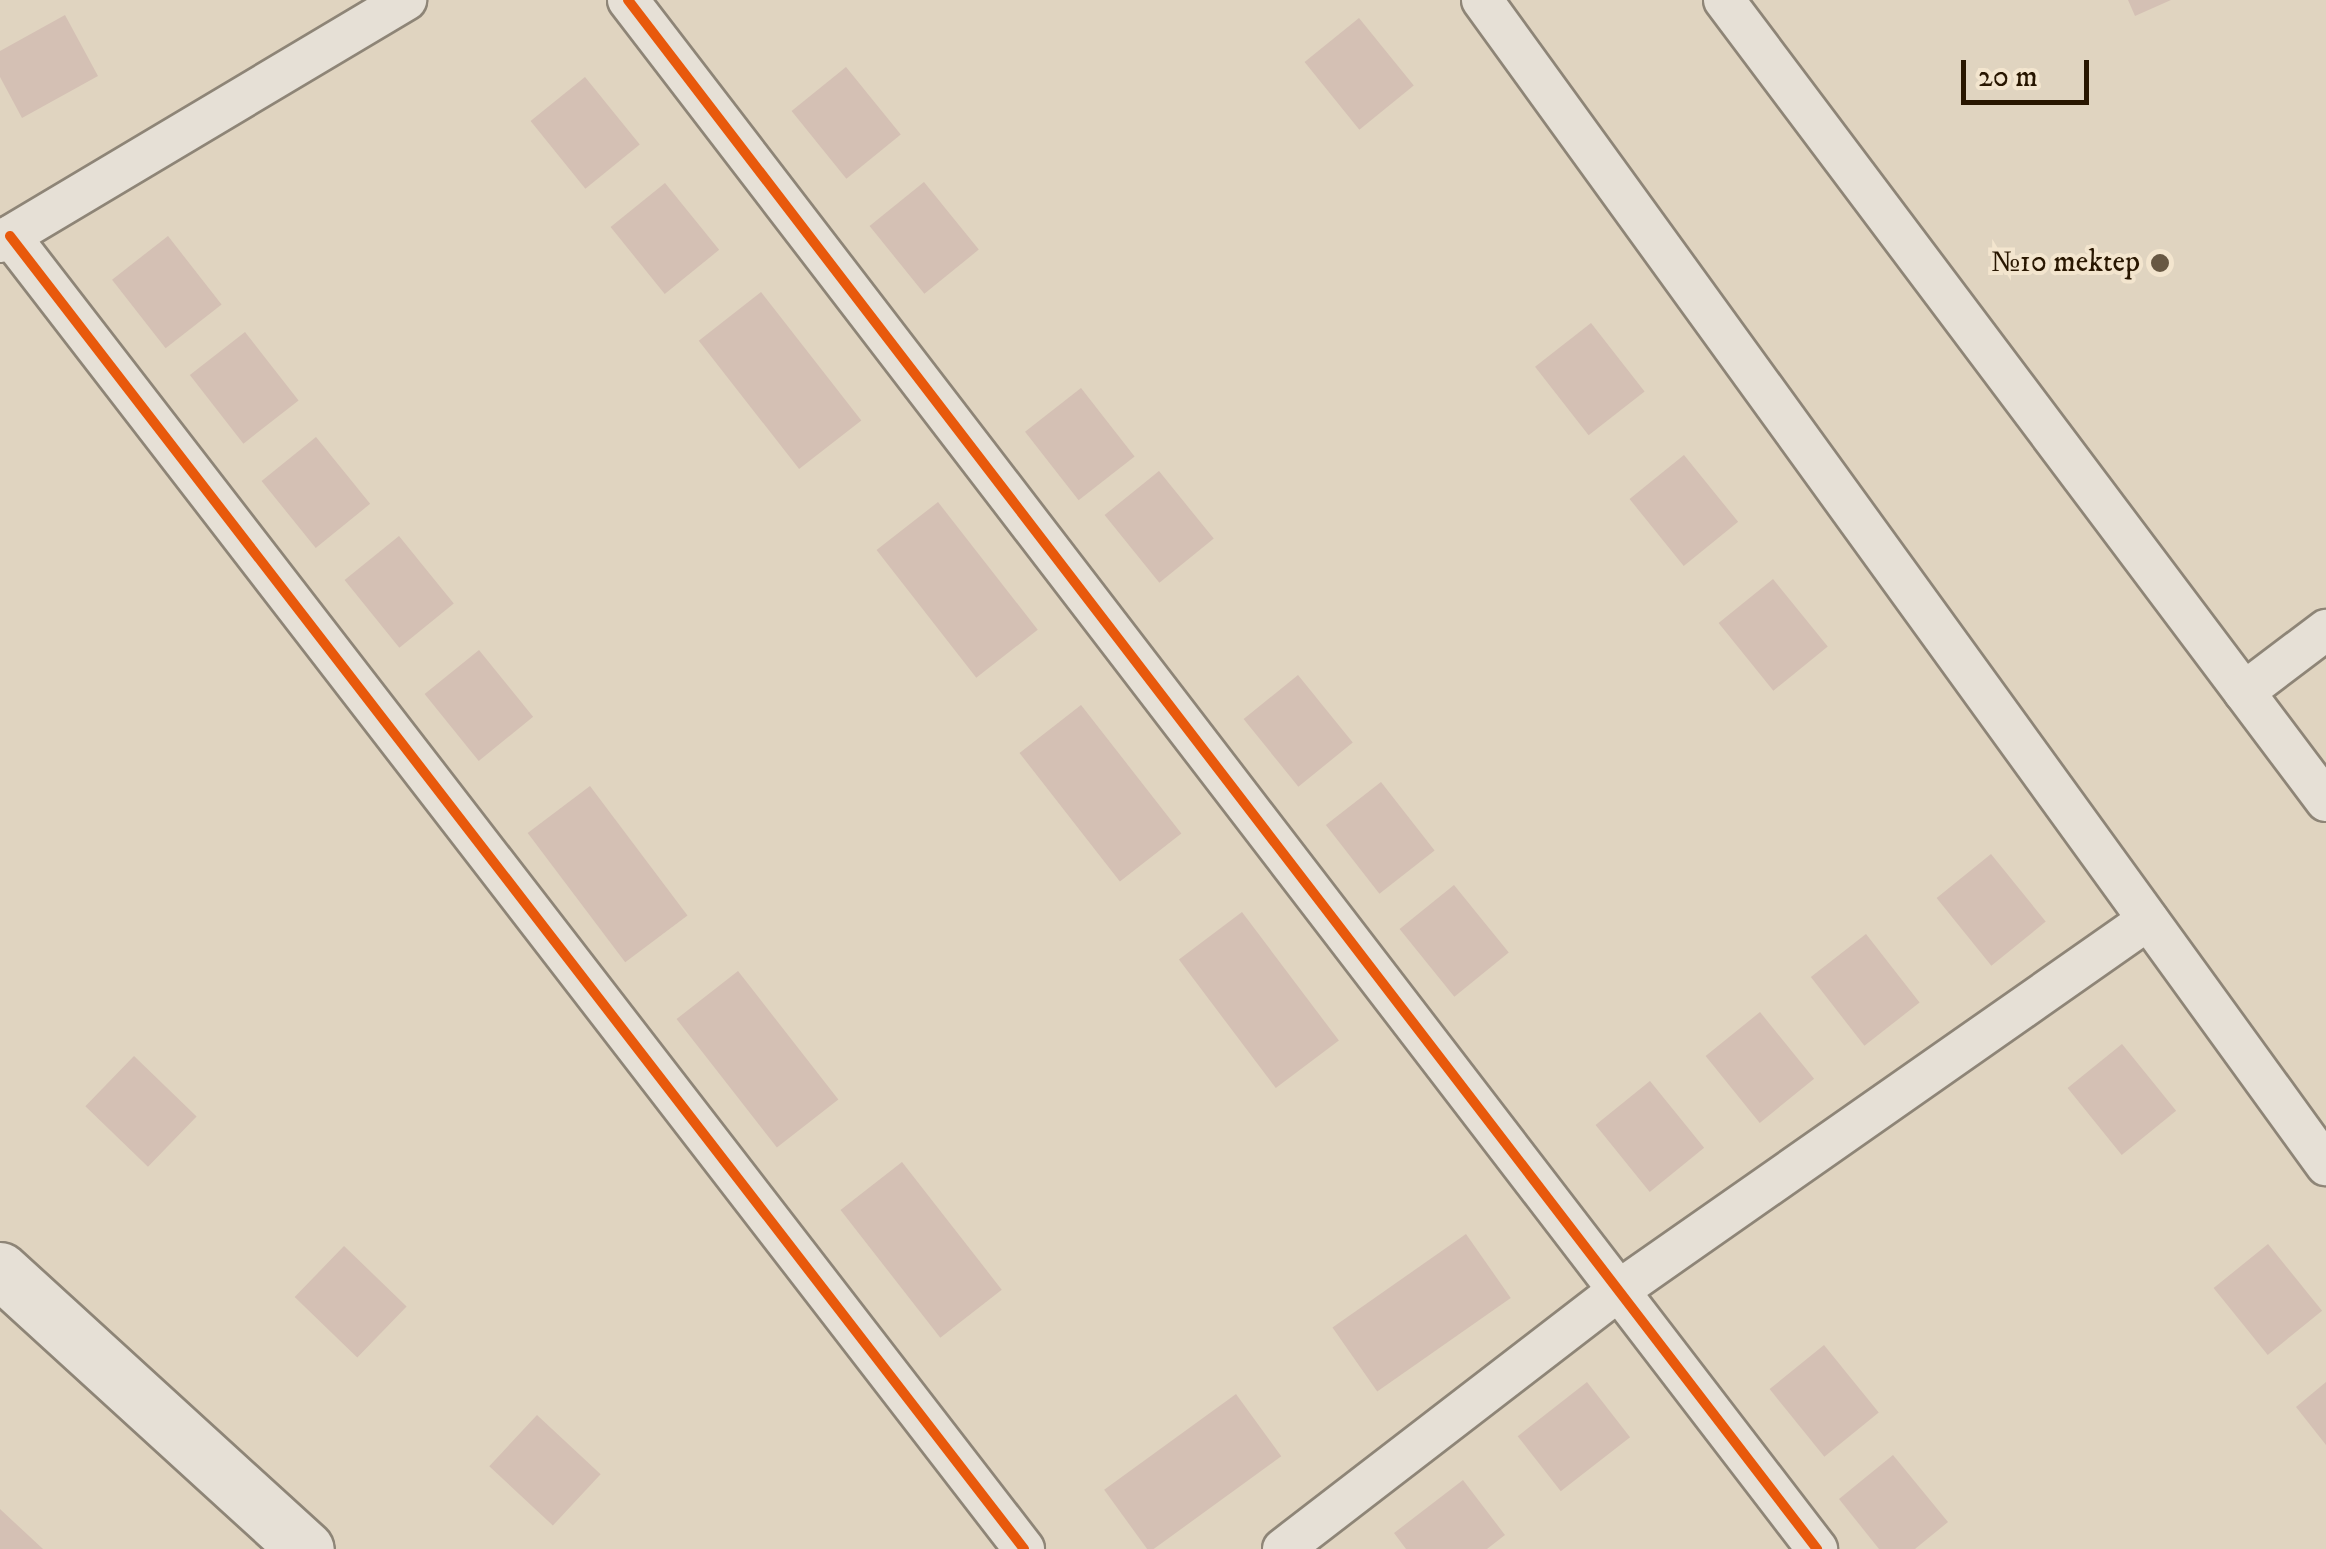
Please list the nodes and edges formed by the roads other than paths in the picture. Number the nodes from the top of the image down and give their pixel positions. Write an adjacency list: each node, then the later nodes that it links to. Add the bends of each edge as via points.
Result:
1 (406, 0): 5 (street)
2 (628, 0): 12 (street)
3 (1482, 0): 9 (street)
4 (1724, 0): 7 (street)
5 (5, 239): 14 (street)
6 (2326, 630): 7 (street)
7 (2244, 692): 8 (street)
8 (2326, 801)
9 (2148, 920): 10 (street); 12 (street)
10 (2326, 1165)
11 (0, 1270): 13 (main road)
12 (1618, 1291): 15 (street); 16 (street)
13 (306, 1549)
14 (1024, 1549)
15 (1283, 1549)
16 (1817, 1549)

